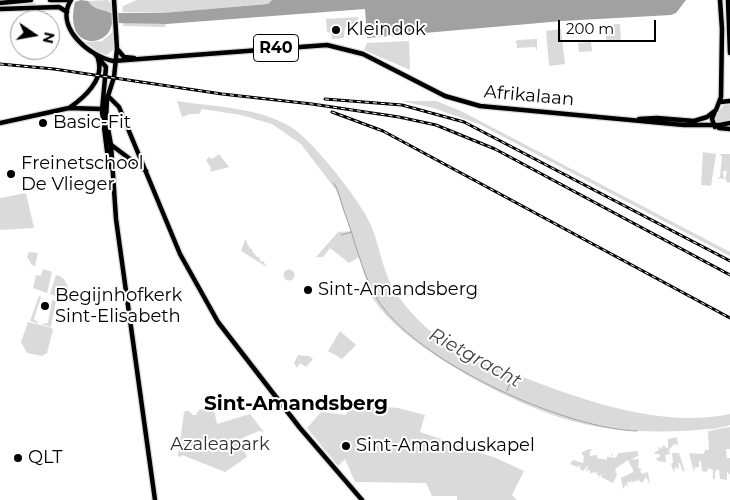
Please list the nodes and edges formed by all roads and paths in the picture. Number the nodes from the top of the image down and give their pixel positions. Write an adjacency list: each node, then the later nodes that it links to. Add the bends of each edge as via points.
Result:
1 (31, 0): 7 (main road)
2 (50, 0): 3 (main road)
3 (71, 0): 9 (main road)
4 (114, 0): 10 (main road)
5 (720, 0): 17 (main road)
6 (728, 0): 11 (main road)
7 (0, 2)
8 (0, 9): 9 (main road, via 58,7)
9 (67, 12): 12 (main road, via 72,34)
10 (117, 49): 12 (main road, via 112,56); 13 (main road, R40, via 125,57); 14 (main road)
11 (730, 53)
12 (101, 58): 14 (main road); 18 (main road, via 98,78 81,100); 19 (main road, via 106,65)
13 (138, 58): 14 (main road, R40); 21 (main road, Afrikalaan / R40, via 327,46 363,54 455,100 480,106)
14 (116, 62): 15 (main road)
15 (107, 97): 19 (main road); 28 (main road, via 119,107)
16 (730, 101): 17 (main road)
17 (720, 102): 20 (main road)
18 (69, 108): 19 (main road); 23 (main road)
19 (104, 109): 26 (main road); 27 (main road)
20 (716, 110): 21 (main road, Afrikalaan / R40, via 694,121); 24 (main road, via 712,119)
21 (635, 119): 24 (main road, Afrikalaan / R40)
22 (730, 122): 24 (main road, Afrikalaan / R40)
23 (0, 123)
24 (714, 126): 25 (main road, Afrikalaan)
25 (730, 128)
26 (106, 134): 27 (main road); 30 (main road)
27 (110, 145): 29 (main road); 30 (main road)
28 (140, 157): 29 (main road); 31 (main road)
29 (134, 161): 31 (main road)
30 (111, 167): 32 (main road)
31 (147, 172): 33 (main road, via 186,266 218,322 300,428)
32 (155, 500)
33 (362, 500)

